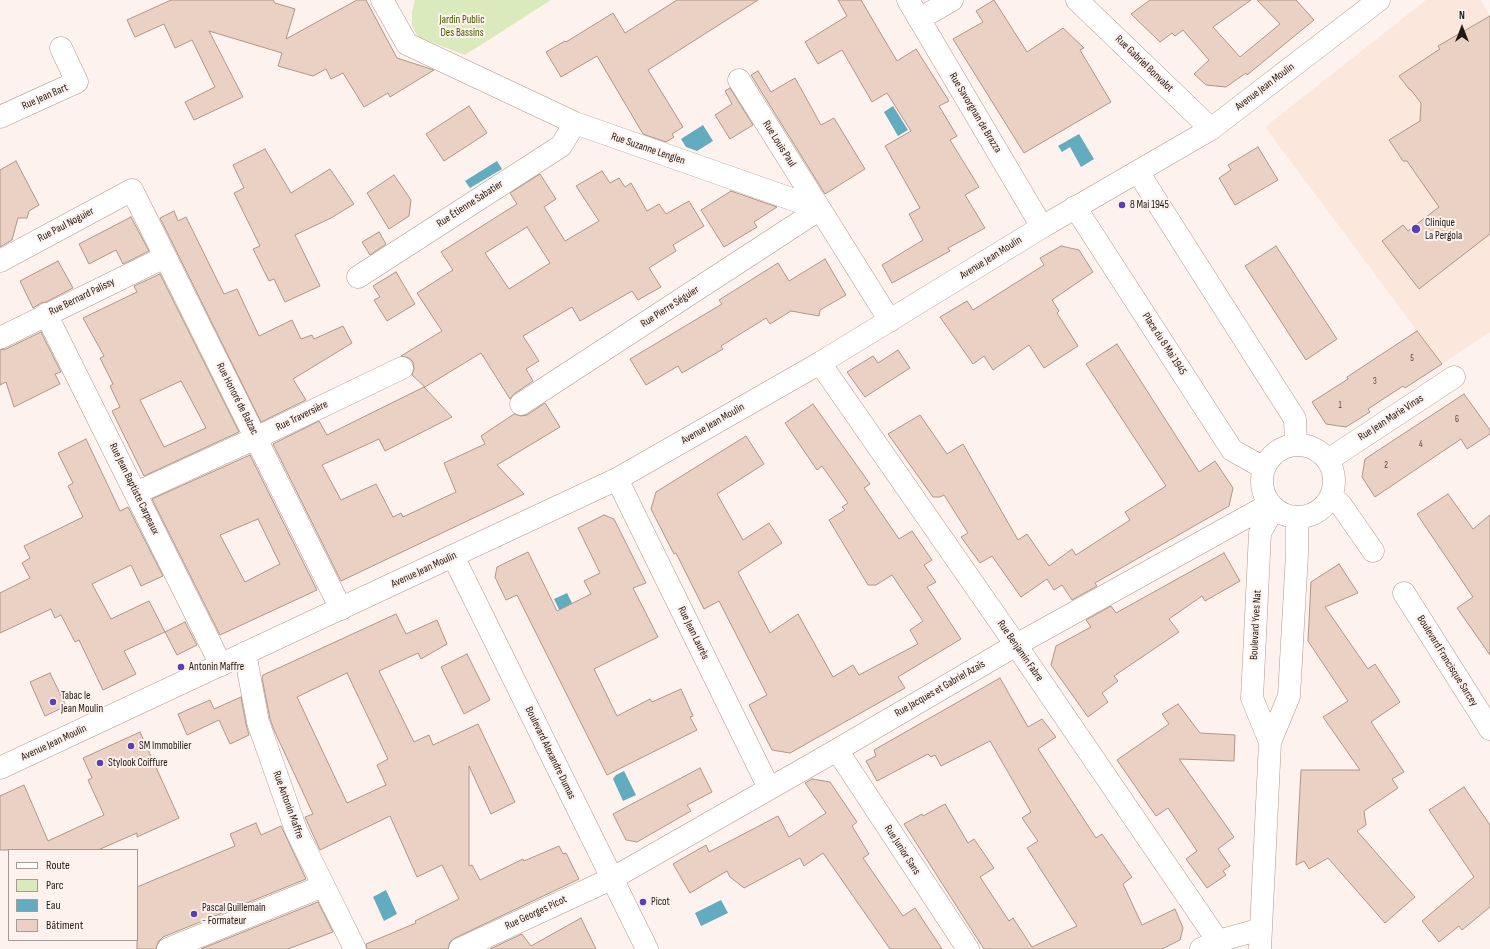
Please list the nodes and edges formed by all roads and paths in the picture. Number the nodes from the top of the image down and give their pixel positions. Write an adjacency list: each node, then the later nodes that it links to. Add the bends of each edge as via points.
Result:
1 (382, 0): 10 (street, Rue Suzanne Lenglen, via 407,44)
2 (908, 0): 6 (street, Rue Savorgnan de Brazza)
3 (952, 0): 6 (street)
4 (1077, 0): 11 (street, Rue Gabriel Bonvalot)
5 (1379, 0): 11 (street, Avenue Jean Moulin)
6 (919, 19): 16 (street, Rue Savorgnan de Brazza)
7 (61, 48): 9 (street, Rue Jean Bart, via 77,82)
8 (739, 80): 15 (street, Rue Louis Paul)
9 (0, 117)
10 (575, 123): 15 (street, Rue Suzanne Lenglen); 19 (street, Rue Étienne Sabatier, via 561,146)
11 (1211, 129): 12 (street, Avenue Jean Moulin)
12 (1138, 172): 14 (street, Avenue Jean Moulin); 28 (street, via 1295,419)
13 (132, 190): 17 (street, Rue Honoré de Balzac); 18 (street, Rue Paul Noguier)
14 (1075, 207): 16 (street, Avenue Jean Moulin); 30 (street, Place du 8 Mai 1945, via 1232,450)
15 (820, 209): 21 (street); 26 (street, Rue Pierre Séguier)
16 (1042, 227): 21 (street, Avenue Jean Moulin)
17 (165, 257): 20 (street, Rue Bernard Palissy); 27 (street, Rue Honoré de Balzac)
18 (0, 261)
19 (358, 277)
20 (46, 314): 22 (street, Rue Bernard Palissy); 32 (street, Rue Jean Baptiste Carpeaux)
21 (890, 321): 23 (street, Avenue Jean Moulin)
22 (0, 338)
23 (820, 363): 31 (street, Avenue Jean Moulin); 40 (street, Rue Benjamin Fabre)
24 (402, 368): 27 (street, Rue Traversière)
25 (1454, 377): 29 (street, Rue Jean Marie Vinas)
26 (521, 404)
27 (256, 438): 32 (street, Rue Traversière); 39 (street, Rue Honoré de Balzac)
28 (1296, 445): 29 (street, via 1308,446 1319,451); 30 (street, via 1282,448 1271,456)
29 (1328, 460): 33 (street, via 1333,471 1334,484)
30 (1264, 468): 34 (street, via 1264,493)
31 (617, 479): 37 (street, Avenue Jean Moulin); 47 (street, Rue Jean Laurès)
32 (136, 493): 42 (street, Rue Jean Baptiste Carpeaux)
33 (1331, 496): 35 (street, via 1322,507 1310,515); 36 (street, via 1341,505)
34 (1272, 506): 35 (street, via 1285,514); 40 (street, Rue Jacques et Gabriel Azaïs); 44 (street, Boulevard Yves Nat, via 1260,533 1252,698)
35 (1297, 517): 44 (street, Boulevard Yves Nat, via 1289,696)
36 (1373, 551)
37 (453, 556): 39 (street, Avenue Jean Moulin); 48 (street, Boulevard Alexandre Dumas)
38 (1404, 593): 43 (street, Boulevard Francisque Sarcey)
39 (341, 609): 41 (street, Avenue Jean Moulin)
40 (1016, 645): 45 (street, Rue Jacques et Gabriel Azaïs); 51 (street, Rue Benjamin Fabre)
41 (245, 653): 42 (street, Avenue Jean Moulin); 49 (street, Rue Antonin Maffre, via 258,722 296,830)
42 (221, 665): 46 (street, Avenue Jean Moulin)
43 (1490, 729)
44 (1270, 742): 50 (street, Boulevard Yves Nat)
45 (837, 750): 47 (street, Rue Jacques et Gabriel Azaïs); 56 (street, Rue Junior Sans)
46 (0, 768)
47 (769, 788): 48 (street, Rue Jacques et Gabriel Azaïs)
48 (612, 878): 54 (street, Rue Georges Picot); 55 (street, Boulevard Alexandre Dumas)
49 (323, 886): 52 (street); 53 (street, Rue Antonin Maffre)
50 (1261, 939): 51 (street)
51 (1210, 945)
52 (168, 949)
53 (355, 949)
54 (460, 949)
55 (647, 949)
56 (968, 949)

